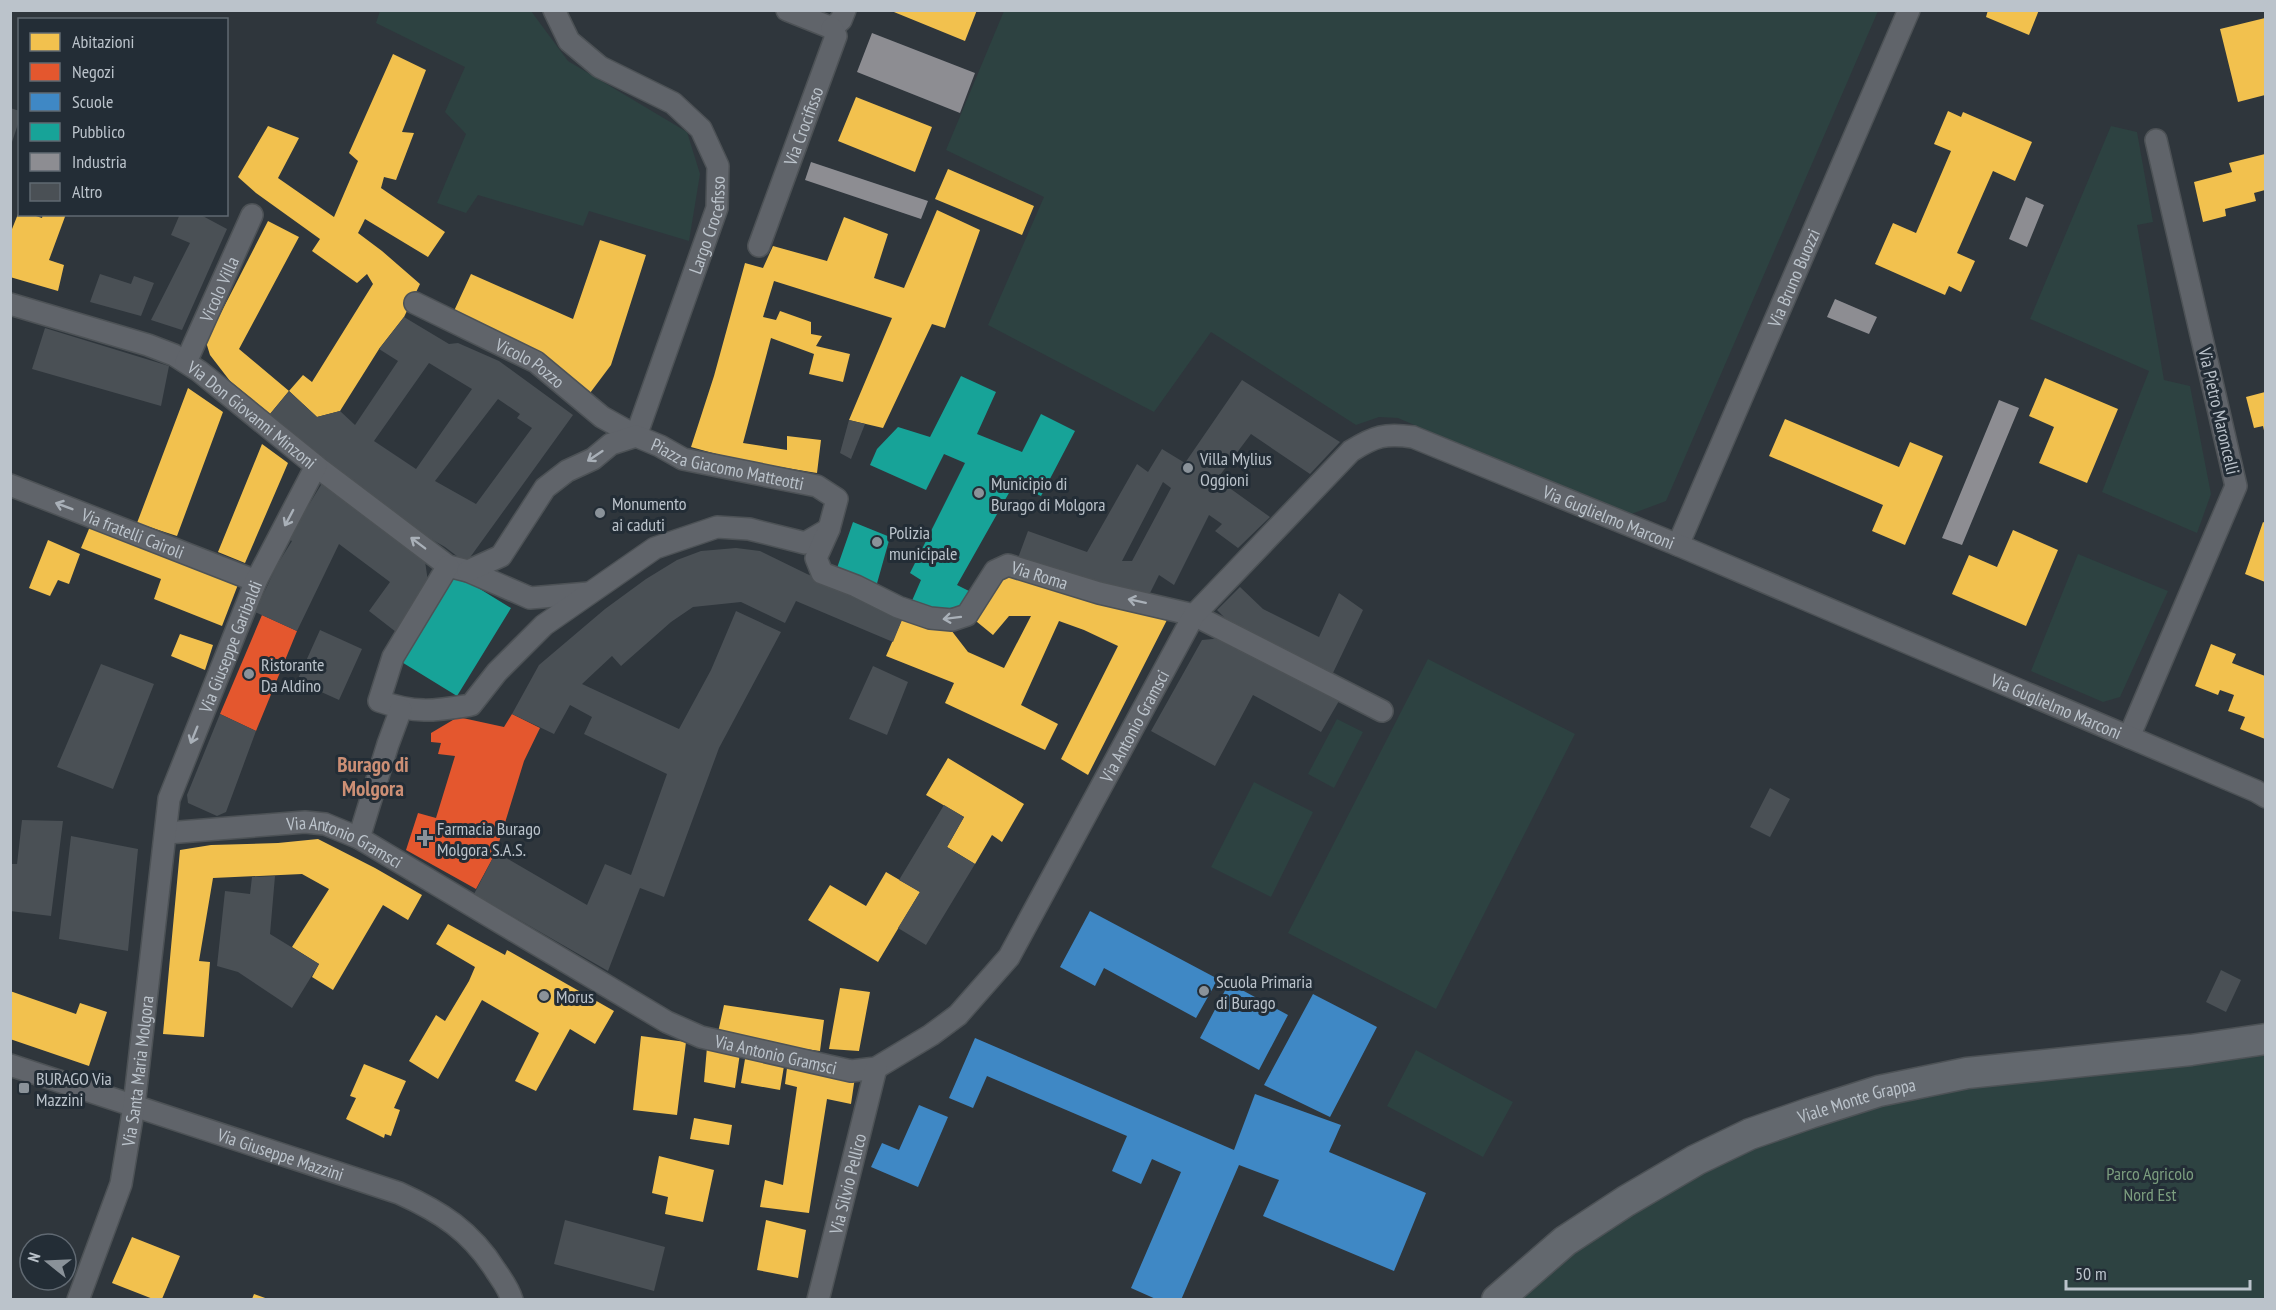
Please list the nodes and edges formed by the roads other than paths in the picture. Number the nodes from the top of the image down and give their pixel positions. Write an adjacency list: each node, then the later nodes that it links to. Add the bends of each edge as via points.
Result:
1 (554, 10): 12 (street, Largo Crocefisso, via 569,41 600,67 673,103 701,129 718,165 717,208)
2 (788, 10): 5 (street)
3 (844, 10): 5 (street, Via Crocifisso, via 841,20)
4 (1910, 10): 16 (street, Via Bruno Buozzi)
5 (832, 28): 8 (street, Via Crocifisso, via 836,36)
6 (2156, 141): 23 (street, Via Pietro Maroncelli, via 2236,486)
7 (252, 215): 11 (street, Vicolo Villa)
8 (759, 246)
9 (415, 303): 12 (street, Vicolo Pozzo, via 536,362 602,417)
10 (10, 304): 11 (street, Via Don Giovanni Minzoni, via 148,345)
11 (186, 363): 13 (street, Via Don Giovanni Minzoni)
12 (636, 436): 15 (street, Piazza Giacomo Matteotti, via 683,459 817,486 837,499); 17 (street, Piazza Giacomo Matteotti, one-way to 17, via 611,444 545,488 501,556)
13 (316, 466): 17 (street, Via Don Giovanni Minzoni, one-way to 13); 18 (street, Via Giuseppe Garibaldi, one-way to 18)
14 (10, 485): 18 (street, Via fratelli Cairoli, one-way to 14)
15 (829, 529): 19 (street, via 805,543 749,529 717,527 655,548); 20 (street, Via Roma, one-way to 15, via 1008,565 995,571 967,615 952,620 930,618 822,573 816,558)
16 (1678, 546): 20 (street, Via Guglielmo Marconi, via 1413,437 1390,434 1370,439 1351,451); 23 (street, Via Guglielmo Marconi)
17 (458, 568): 19 (street, via 530,598); 21 (street, via 393,657 379,701)
18 (256, 581): 25 (street, Via Giuseppe Garibaldi, one-way to 25, via 169,800)
19 (590, 593): 21 (street, via 544,625 497,672 471,705 430,712)
20 (1194, 615): 22 (street); 29 (street, Via Antonio Gramsci, via 1009,957 958,1015)
21 (401, 709): 26 (street)
22 (1382, 711)
23 (2129, 737): 24 (street, Via Guglielmo Marconi)
24 (2265, 797)
25 (166, 833): 26 (street, Via Antonio Gramsci, via 305,822 326,824); 30 (street, Via Santa Maria Molgora)
26 (359, 838): 29 (street, Via Antonio Gramsci, via 667,1022 701,1037 749,1049 851,1071)
27 (2265, 1039): 34 (street, Viale Monte Grappa, via 1967,1073 1879,1091 1810,1113 1750,1134 1656,1183 1565,1241)
28 (10, 1065): 30 (street, Via Giuseppe Mazzini)
29 (876, 1068): 33 (street, Via Silvio Pellico)
30 (134, 1106): 31 (street, Via Santa Maria Molgora, via 117,1201); 32 (street, Via Giuseppe Mazzini, via 399,1194 438,1211 484,1252)
31 (78, 1299)
32 (513, 1299)
33 (818, 1299)
34 (1497, 1299)

